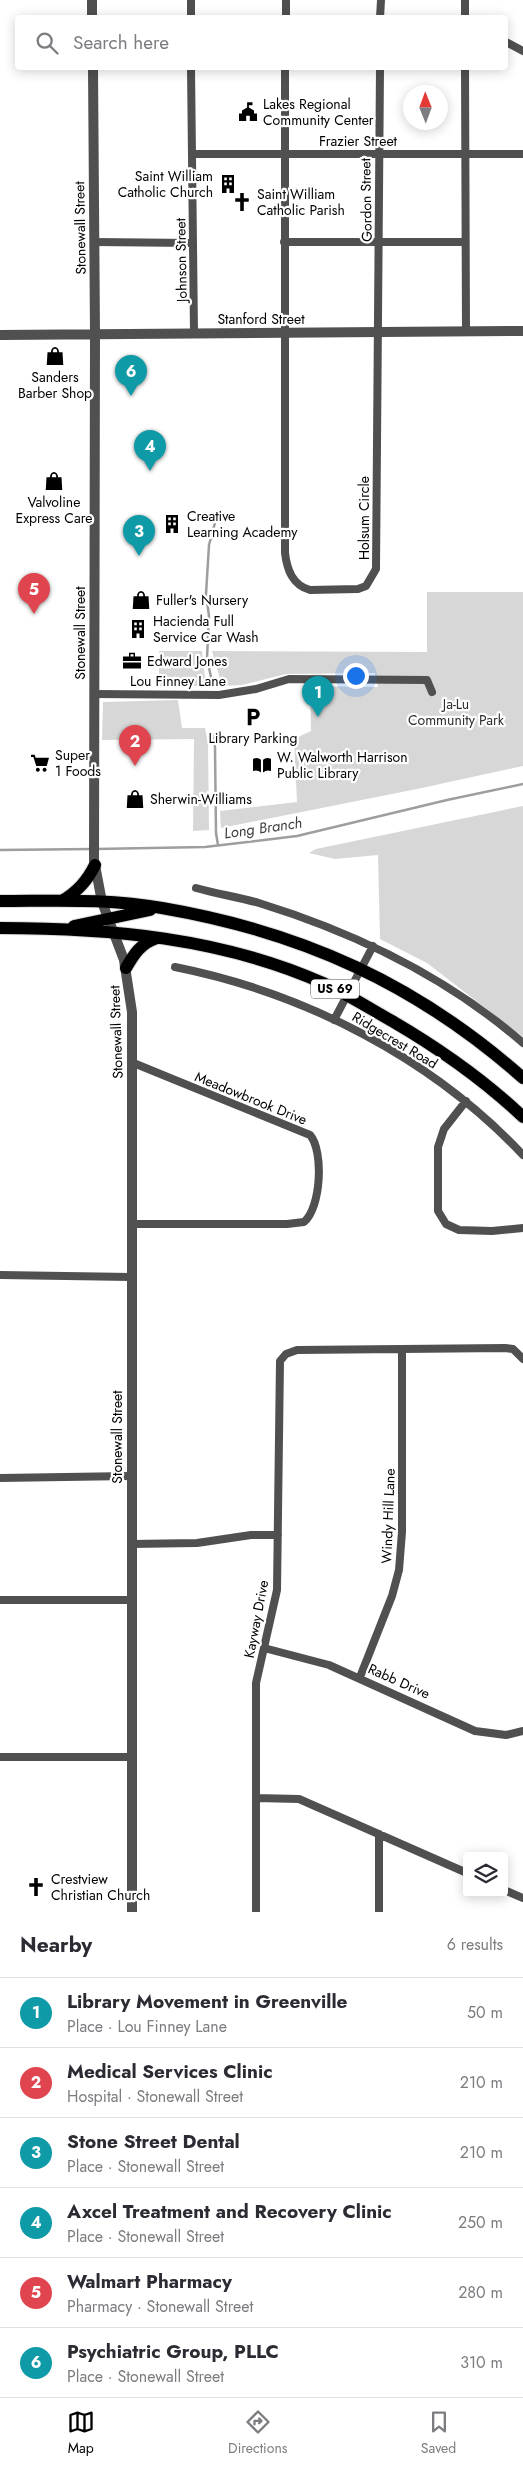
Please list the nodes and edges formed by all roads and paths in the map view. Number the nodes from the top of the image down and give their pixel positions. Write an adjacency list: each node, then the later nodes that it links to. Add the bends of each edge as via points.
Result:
1 (92, 0): 6 (street)
2 (191, 0): 7 (street)
3 (286, 0): 8 (street)
4 (380, 0): 9 (street)
5 (465, 0): 10 (street)
6 (92, 15)
7 (191, 15)
8 (286, 15)
9 (380, 15)
10 (465, 15)
11 (508, 43): 12 (street)
12 (523, 51)
13 (93, 70): 23 (street, Stonewall Street)
14 (191, 70): 20 (street, Johnson Street)
15 (285, 70): 21 (street, Holsum Circle)
16 (380, 70): 18 (street, Gordon Street)
17 (465, 70): 19 (street)
18 (378, 153): 19 (street, Frazier Street); 21 (street, Frazier Street); 27 (street, Gordon Street)
19 (464, 153): 22 (street, Frazier Street); 25 (street)
20 (192, 154): 21 (street, Frazier Street); 26 (street, Johnson Street)
21 (284, 154): 24 (street, Holsum Circle)
22 (523, 154)
23 (94, 242): 26 (street); 33 (street, Stonewall Street)
24 (284, 242): 27 (street); 30 (street, Holsum Circle)
25 (464, 242): 27 (street); 28 (street)
26 (193, 243): 32 (street, Johnson Street)
27 (380, 243): 31 (street, Gordon Street)
28 (466, 331): 29 (street, Stanford Street); 31 (street, Stanford Street)
29 (523, 331)
30 (284, 332): 31 (street, Stanford Street); 31 (street, Holsum Circle, via 285,553 292,577 310,590 358,589 366,586 376,569); 32 (street, Stanford Street)
31 (378, 332)
32 (194, 333): 33 (street, Stanford Street)
33 (96, 334): 34 (street, Stanford Street); 36 (street, Stonewall Street)
34 (0, 335)
35 (432, 692): 36 (street, Lou Finney Lane, via 427,680 322,678 282,680 256,689 219,695)
36 (94, 694): 37 (street, Stonewall Street)
37 (95, 863): 40 (highway, via 78,890); 41 (street, Stonewall Street)
38 (196, 888): 48 (street, via 260,903)
39 (0, 901): 40 (highway, US 69)
40 (61, 901): 41 (highway, US 69)
41 (102, 902): 42 (highway, US 69); 43 (street, Stonewall Street)
42 (162, 907): 43 (highway); 51 (highway, US 69, via 260,931)
43 (108, 918): 45 (highway); 46 (street, Stonewall Street)
44 (0, 928): 45 (highway, US 69)
45 (62, 929): 46 (highway, US 69)
46 (114, 932): 47 (highway, US 69); 50 (street, Stonewall Street)
47 (159, 938): 50 (highway, via 140,947); 52 (highway, US 69, via 226,951 275,965)
48 (373, 946): 51 (street); 54 (street, via 458,992)
49 (175, 967): 53 (street, Ridgecrest Road, via 219,976 281,997)
50 (126, 968): 55 (street, Stonewall Street, via 132,1012)
51 (361, 968): 52 (street); 56 (highway, US 69, via 440,1012)
52 (346, 995): 53 (street); 58 (highway, US 69, via 434,1045 478,1076)
53 (334, 1020): 57 (street, Ridgecrest Road, via 399,1056)
54 (523, 1042)
55 (131, 1062): 60 (street, Stonewall Street); 60 (street, Meadowbrook Drive, via 310,1135 316,1144 318,1186 313,1210 304,1222)
56 (523, 1078)
57 (466, 1101): 59 (street, Ridgecrest Road); 61 (street, via 440,1138 438,1211 446,1224 459,1230)
58 (523, 1118)
59 (523, 1155)
60 (131, 1224): 63 (street, Stonewall Street)
61 (523, 1228)
62 (0, 1275): 63 (street)
63 (131, 1277): 66 (street, Stonewall Street)
64 (402, 1349): 65 (street, via 505,1348 513,1349); 68 (street, Kayway Drive, via 306,1350 286,1354 279,1367); 73 (street, Windy Hill Lane, via 399,1570)
65 (523, 1359)
66 (130, 1476): 67 (street); 69 (street, Stonewall Street)
67 (0, 1478)
68 (278, 1535): 69 (street, via 251,1535 197,1543); 72 (street, Kayway Drive, via 277,1590)
69 (131, 1544): 71 (street, Stonewall Street)
70 (0, 1600): 71 (street)
71 (131, 1600): 76 (street, Stonewall Street)
72 (264, 1648): 73 (street, Rabb Drive, via 328,1664); 77 (street, Kayway Drive, via 256,1683)
73 (360, 1677): 74 (street, Rabb Drive, via 475,1731 506,1735)
74 (523, 1731)
75 (0, 1757): 76 (street)
76 (131, 1758): 82 (street, Stonewall Street)
77 (256, 1798): 78 (street, via 299,1799); 83 (street, Kayway Drive)
78 (379, 1834): 79 (street); 84 (street)
79 (463, 1871)
80 (508, 1892): 81 (street)
81 (523, 1898)
82 (132, 1912)
83 (256, 1912)
84 (379, 1912)

